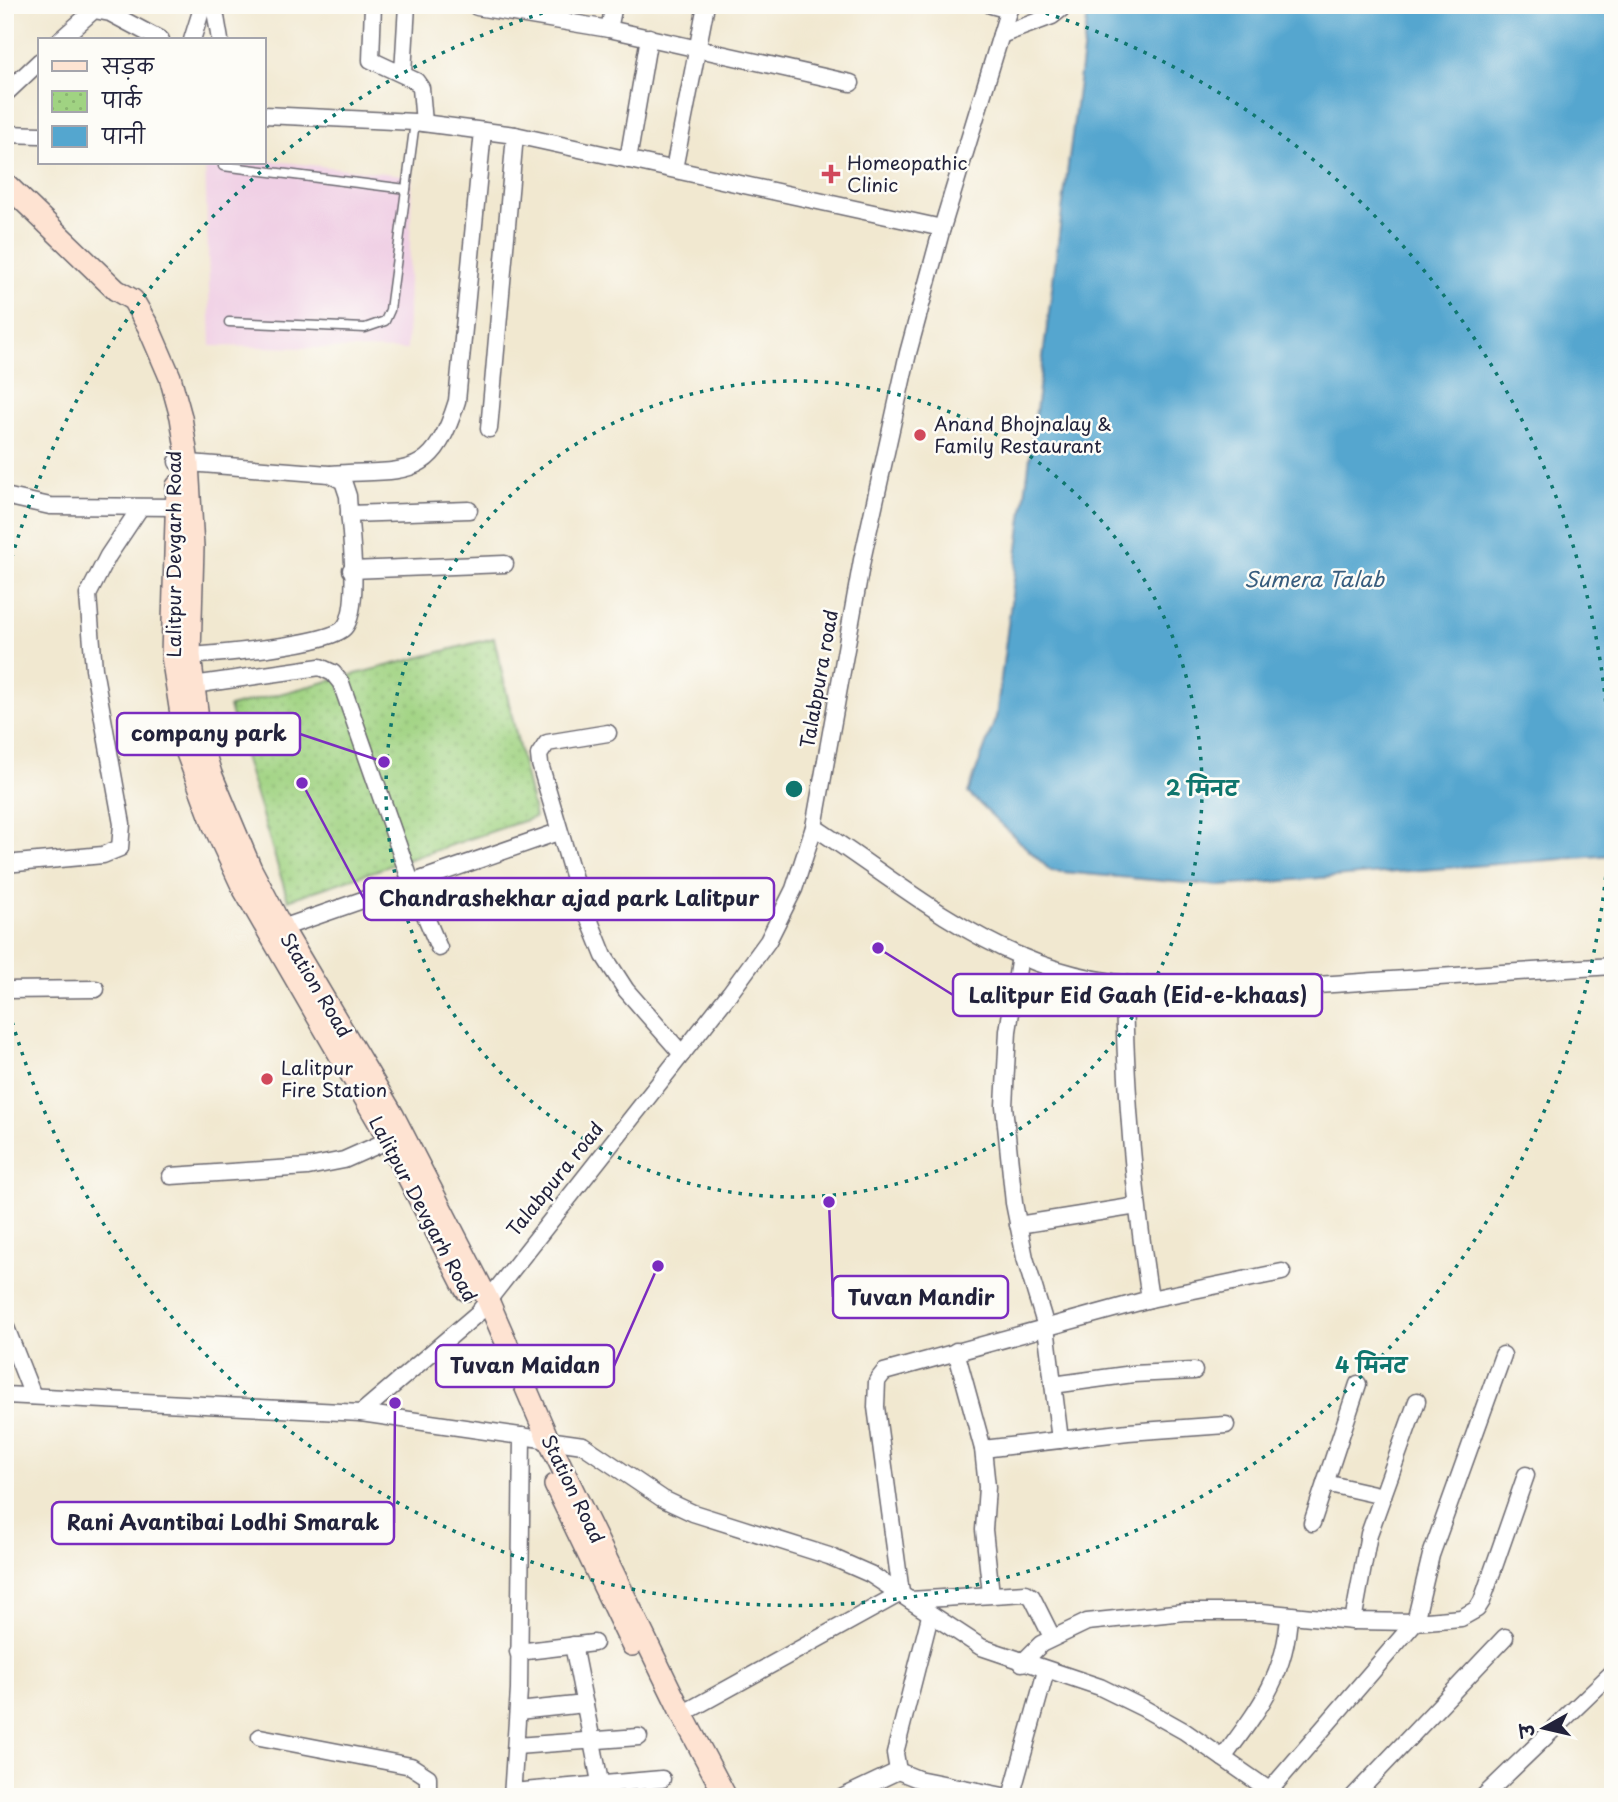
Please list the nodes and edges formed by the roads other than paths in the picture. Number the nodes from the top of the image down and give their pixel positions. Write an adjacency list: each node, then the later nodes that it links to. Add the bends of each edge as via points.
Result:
1 (203, 5): 16 (street)
2 (214, 5): 17 (street)
3 (373, 5): 20 (street, via 371,60)
4 (407, 5): 20 (street)
5 (614, 5): 11 (street)
6 (706, 5): 18 (street)
7 (990, 5): 10 (street)
8 (1066, 5): 12 (street, via 1052,16)
9 (477, 7): 11 (street)
10 (1009, 8): 12 (street, Talabpura road)
11 (609, 29): 13 (street)
12 (1001, 35): 34 (street, Talabpura road)
13 (649, 37): 18 (street); 29 (street)
14 (62, 38): 15 (street, via 94,10 110,13)
15 (157, 38)
16 (193, 38)
17 (220, 38)
18 (699, 48): 21 (street); 31 (street)
19 (38, 63): 22 (street)
20 (403, 73): 24 (street, via 421,88)
21 (851, 83)
22 (5, 94)
23 (266, 115): 24 (street)
24 (419, 123): 25 (street); 33 (lane)
25 (483, 131): 28 (street); 38 (street, via 457,401 447,434 434,455 419,465)
26 (5, 134): 27 (street)
27 (38, 135)
28 (514, 135): 29 (street); 36 (street)
29 (628, 160): 31 (street)
30 (223, 166): 33 (lane)
31 (674, 170): 34 (street)
32 (5, 183): 37 (main road, Lalitpur Devgarh Road, via 116,290 162,393)
33 (407, 189): 35 (lane, via 385,321 365,328)
34 (942, 228): 49 (street, Talabpura road, via 908,354 862,560)
35 (229, 322)
36 (488, 429)
37 (182, 463): 38 (street); 40 (main road, Lalitpur Devgarh Road); 46 (main road, Station Road, via 193,547)
38 (329, 474): 43 (street, via 343,481)
39 (5, 496): 41 (street, via 50,506)
40 (176, 507): 41 (street); 46 (main road, Lalitpur Devgarh Road)
41 (140, 508): 51 (street, via 101,567 88,596 94,669 122,824 120,848 103,855)
42 (469, 510): 43 (street)
43 (349, 514): 45 (street)
44 (505, 564): 45 (street)
45 (351, 570): 46 (street, via 353,605 345,627 335,635)
46 (181, 656): 47 (main road, Station Road); 61 (main road, Lalitpur Devgarh Road, via 187,753 214,826 267,932)
47 (192, 685): 52 (street, via 320,667 334,673); 53 (main road, Station Road, via 211,775)
48 (608, 733): 50 (street, via 557,740 541,748 540,764)
49 (814, 827): 55 (street, via 959,926); 60 (street, Talabpura road, via 794,889 768,941)
50 (558, 832): 52 (street); 60 (street, via 604,956 626,990)
51 (5, 864)
52 (411, 883): 53 (street); 54 (street)
53 (282, 928): 67 (main road, Station Road, via 393,1115)
54 (439, 948)
55 (1020, 956): 57 (street, via 1061,972); 64 (street, via 1008,1031 1004,1105)
56 (1613, 966): 57 (street, via 1308,986)
57 (1124, 985): 63 (street, via 1125,1065)
58 (96, 989): 59 (street)
59 (5, 990)
60 (682, 1054): 67 (street, Talabpura road)
61 (389, 1140): 62 (street, via 344,1160 309,1167); 67 (main road, Lalitpur Devgarh Road)
62 (171, 1176)
63 (1137, 1206): 64 (street); 66 (street)
64 (1018, 1224): 69 (street)
65 (1282, 1272): 66 (street)
66 (1150, 1299): 69 (street)
67 (482, 1306): 78 (street, Talabpura road); 80 (main road, Lalitpur Devgarh Road)
68 (5, 1325): 76 (street)
69 (1046, 1327): 70 (street); 74 (street)
70 (956, 1351): 82 (street); 88 (street, via 894,1367 877,1381 876,1407)
71 (1503, 1355): 92 (street, via 1431,1555)
72 (1194, 1371): 74 (street)
73 (1358, 1384): 84 (street)
74 (1053, 1385): 81 (street)
75 (5, 1395): 76 (street)
76 (33, 1396): 78 (street)
77 (1418, 1401): 85 (street)
78 (361, 1413): 80 (street)
79 (1226, 1425): 81 (street)
80 (535, 1438): 88 (street, via 583,1446 663,1499 693,1513 830,1556); 97 (street); 103 (main road, Station Road); 115 (main road, Lalitpur Devgarh Road, via 583,1547)
81 (1060, 1440): 82 (street)
82 (983, 1449): 87 (street)
83 (1526, 1475): 92 (street, via 1477,1609 1461,1618)
84 (1325, 1483): 85 (street); 86 (street)
85 (1383, 1496): 91 (street, via 1363,1556)
86 (1312, 1523)
87 (991, 1594): 88 (street); 93 (street, via 1026,1593 1032,1597)
88 (906, 1596): 90 (street); 103 (street)
89 (1289, 1615): 91 (street); 93 (street, via 1184,1612 1087,1622); 108 (street, via 1283,1661 1273,1686)
90 (930, 1616): 98 (street, via 981,1647); 109 (street, via 895,1752)
91 (1353, 1621): 92 (street)
92 (1415, 1622): 112 (street)
93 (1052, 1637): 98 (street)
94 (1506, 1637): 119 (street)
95 (594, 1643): 96 (street)
96 (573, 1645): 97 (street); 101 (street)
97 (518, 1652): 102 (street)
98 (1022, 1662): 99 (street)
99 (1046, 1671): 108 (street, via 1100,1687 1143,1707); 118 (street)
100 (1613, 1672): 120 (street)
101 (584, 1704): 102 (street); 106 (street)
102 (518, 1712): 107 (street)
103 (682, 1714): 116 (main road, Station Road)
104 (260, 1737): 114 (street, via 411,1766 428,1777)
105 (639, 1737): 106 (street)
106 (592, 1741): 107 (street); 111 (street)
107 (516, 1746): 113 (street)
108 (1223, 1758): 112 (street)
109 (898, 1771): 117 (street); 118 (street)
110 (662, 1779): 111 (street)
111 (602, 1791): 113 (street)
112 (1274, 1793)
113 (512, 1794)
114 (428, 1797)
115 (709, 1797)
116 (726, 1797)
117 (843, 1797)
118 (1009, 1797)
119 (1353, 1797)
120 (1483, 1797)

